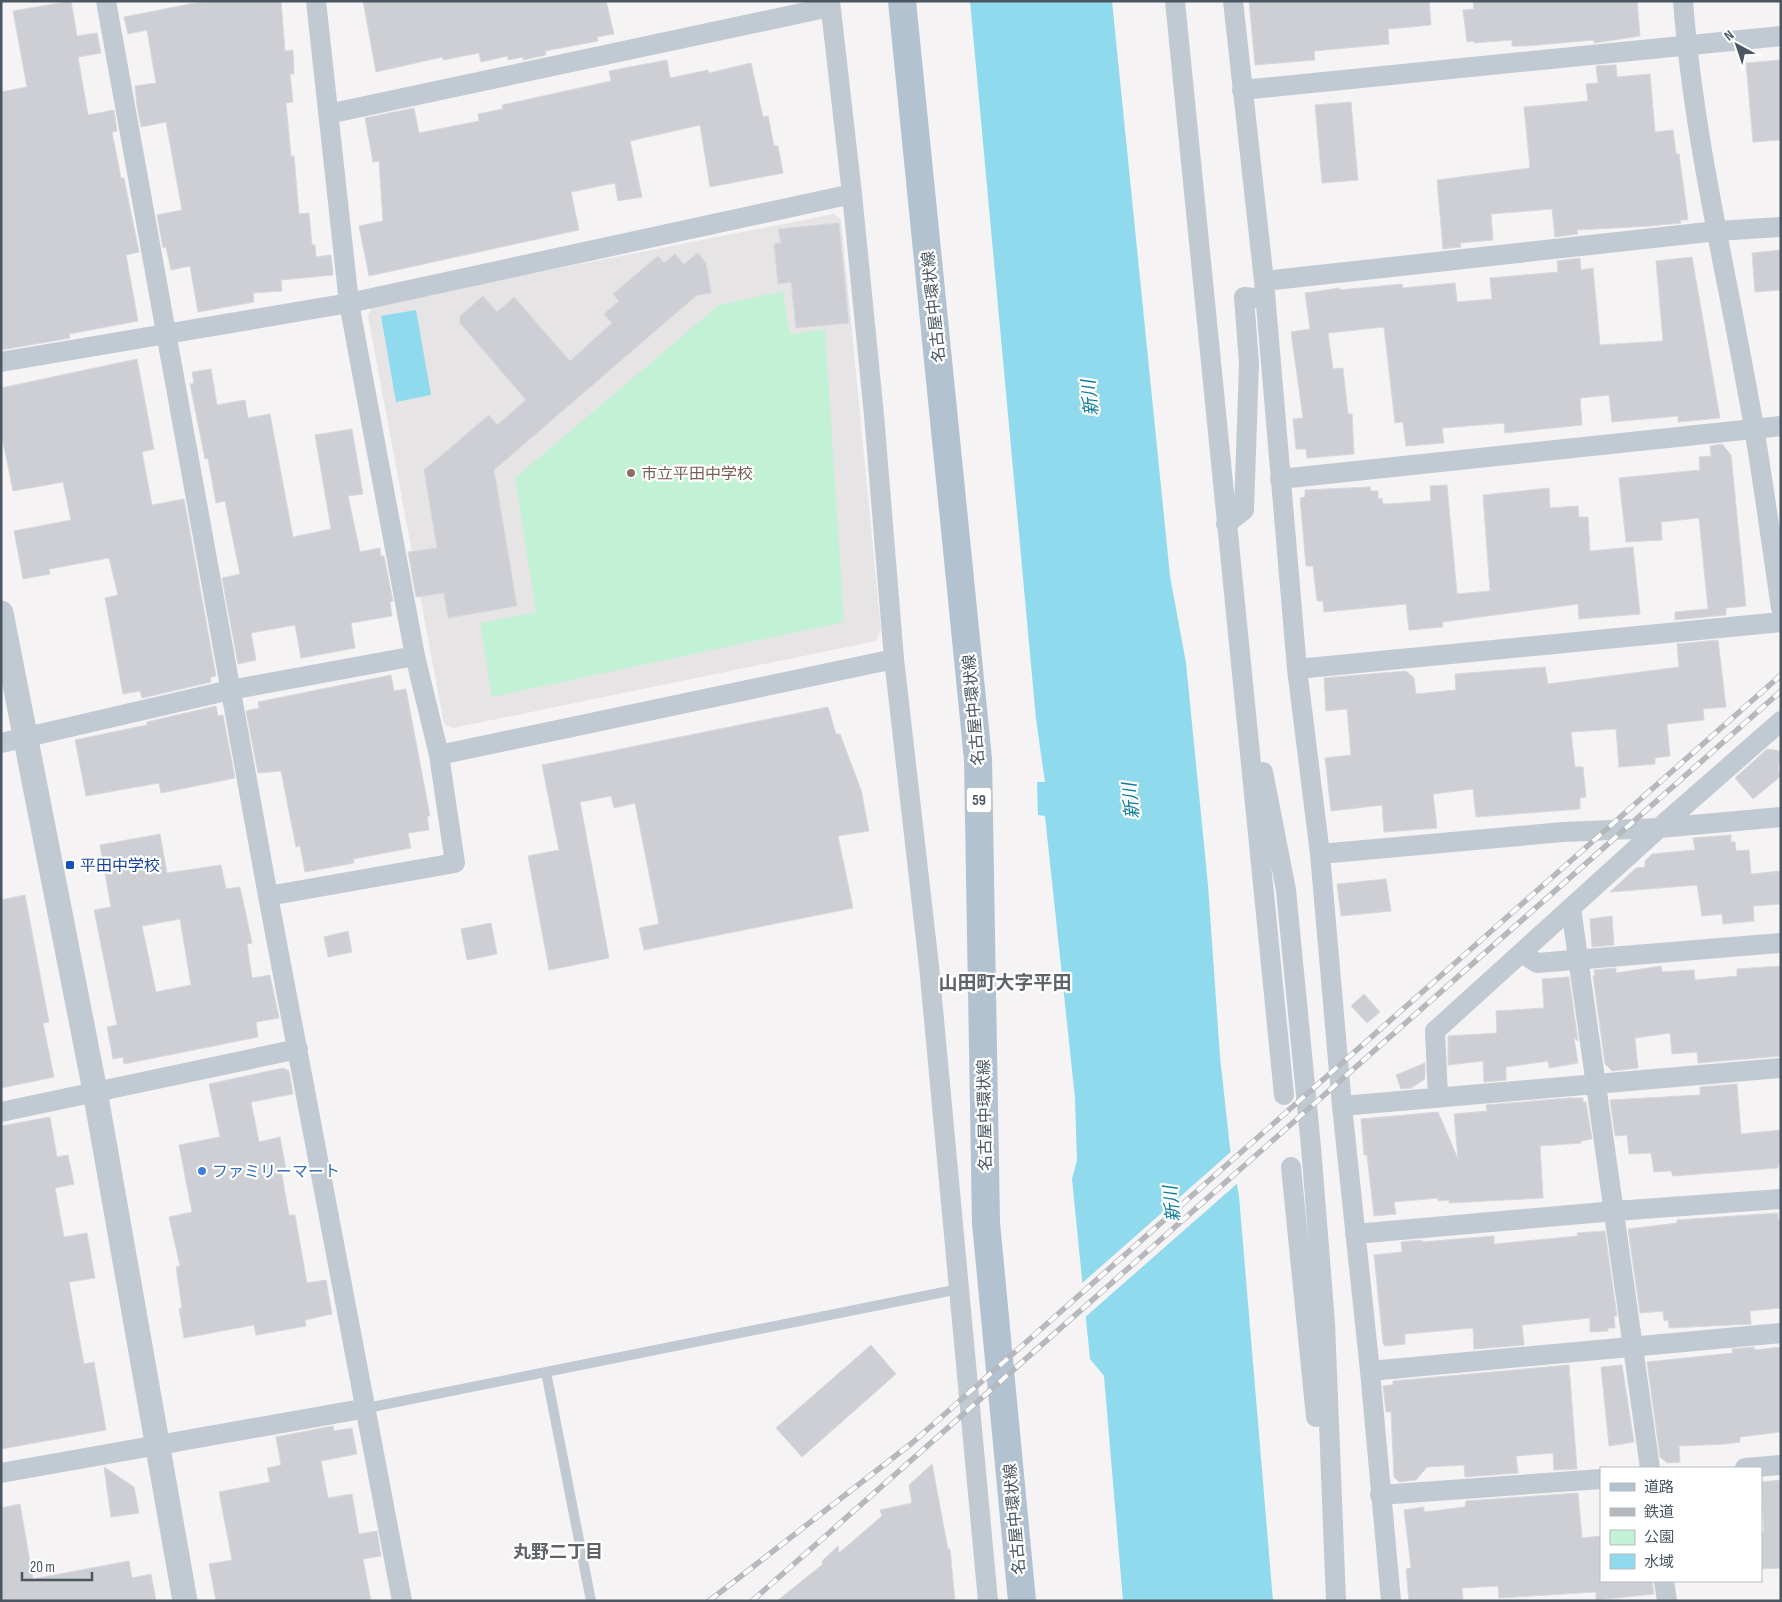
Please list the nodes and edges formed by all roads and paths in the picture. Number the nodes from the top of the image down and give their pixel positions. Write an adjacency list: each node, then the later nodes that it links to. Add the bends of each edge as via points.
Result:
1 (106, 1): 17 (street)
2 (316, 1): 11 (street)
3 (902, 1): 73 (main road, 名古屋中環状線 / 59, via 978,759 986,1223)
4 (1175, 1): 22 (street)
5 (1233, 1): 10 (street)
6 (1684, 1): 9 (street)
7 (830, 4): 11 (street); 12 (street)
8 (1781, 36): 9 (street)
9 (1687, 44): 10 (street); 14 (street)
10 (1242, 90): 15 (street)
11 (328, 114): 16 (street)
12 (852, 194): 16 (street); 28 (street)
13 (1781, 227): 14 (street)
14 (1717, 231): 15 (street); 20 (street)
15 (1264, 290): 21 (street); 22 (street, via 1244,297 1249,364 1244,510)
16 (349, 303): 17 (street); 27 (street)
17 (164, 334): 18 (street); 30 (street)
18 (1, 362)
19 (1781, 426): 20 (street)
20 (1754, 428): 21 (street); 23 (street)
21 (1280, 480): 29 (street)
22 (1226, 524): 26 (street)
23 (1781, 608)
24 (1, 613): 32 (street)
25 (1781, 622): 29 (street)
26 (1238, 645): 47 (street); 74 (street, via 1286,890 1325,1323)
27 (415, 656): 30 (street); 34 (street)
28 (894, 659): 34 (street); 55 (street, via 929,966)
29 (1297, 669): 37 (street)
30 (230, 690): 32 (street); 38 (street)
31 (1781, 721): 36 (street)
32 (27, 738): 33 (street); 46 (street)
33 (1, 743)
34 (439, 755): 38 (street, via 455,863)
35 (1781, 817): 36 (street)
36 (1659, 828): 37 (street, via 1563,832); 39 (street)
37 (1320, 854): 49 (street)
38 (268, 896): 43 (street)
39 (1571, 908): 41 (street); 42 (street)
40 (1781, 943): 42 (street)
41 (1522, 953): 42 (street, via 1537,963); 48 (street, via 1435,1031)
42 (1580, 962): 45 (street)
43 (298, 1049): 46 (street); 60 (street)
44 (1781, 1068): 45 (street)
45 (1596, 1085): 48 (street); 53 (street)
46 (95, 1091): 50 (street); 61 (street)
47 (1284, 1095)
48 (1438, 1097): 49 (street)
49 (1342, 1106): 54 (street)
50 (1, 1112)
51 (1291, 1167): 74 (street)
52 (1781, 1199): 53 (street)
53 (1615, 1211): 54 (street); 57 (street)
54 (1355, 1234): 58 (street)
55 (959, 1289): 59 (lane); 72 (street)
56 (1781, 1333): 57 (street)
57 (1633, 1346): 58 (street); 63 (street)
58 (1370, 1371): 67 (street)
59 (546, 1372): 60 (lane); 71 (lane)
60 (367, 1408): 61 (street); 70 (street)
61 (156, 1444): 65 (street); 69 (street)
62 (1781, 1465): 64 (street)
63 (1650, 1467)
64 (1757, 1467)
65 (1, 1473)
66 (1600, 1479): 67 (street)
67 (1380, 1495): 75 (street)
68 (1664, 1582): 76 (street)
69 (185, 1601)
70 (402, 1601)
71 (591, 1601)
72 (988, 1601)
73 (1022, 1601)
74 (1336, 1601)
75 (1391, 1601)
76 (1667, 1601)

